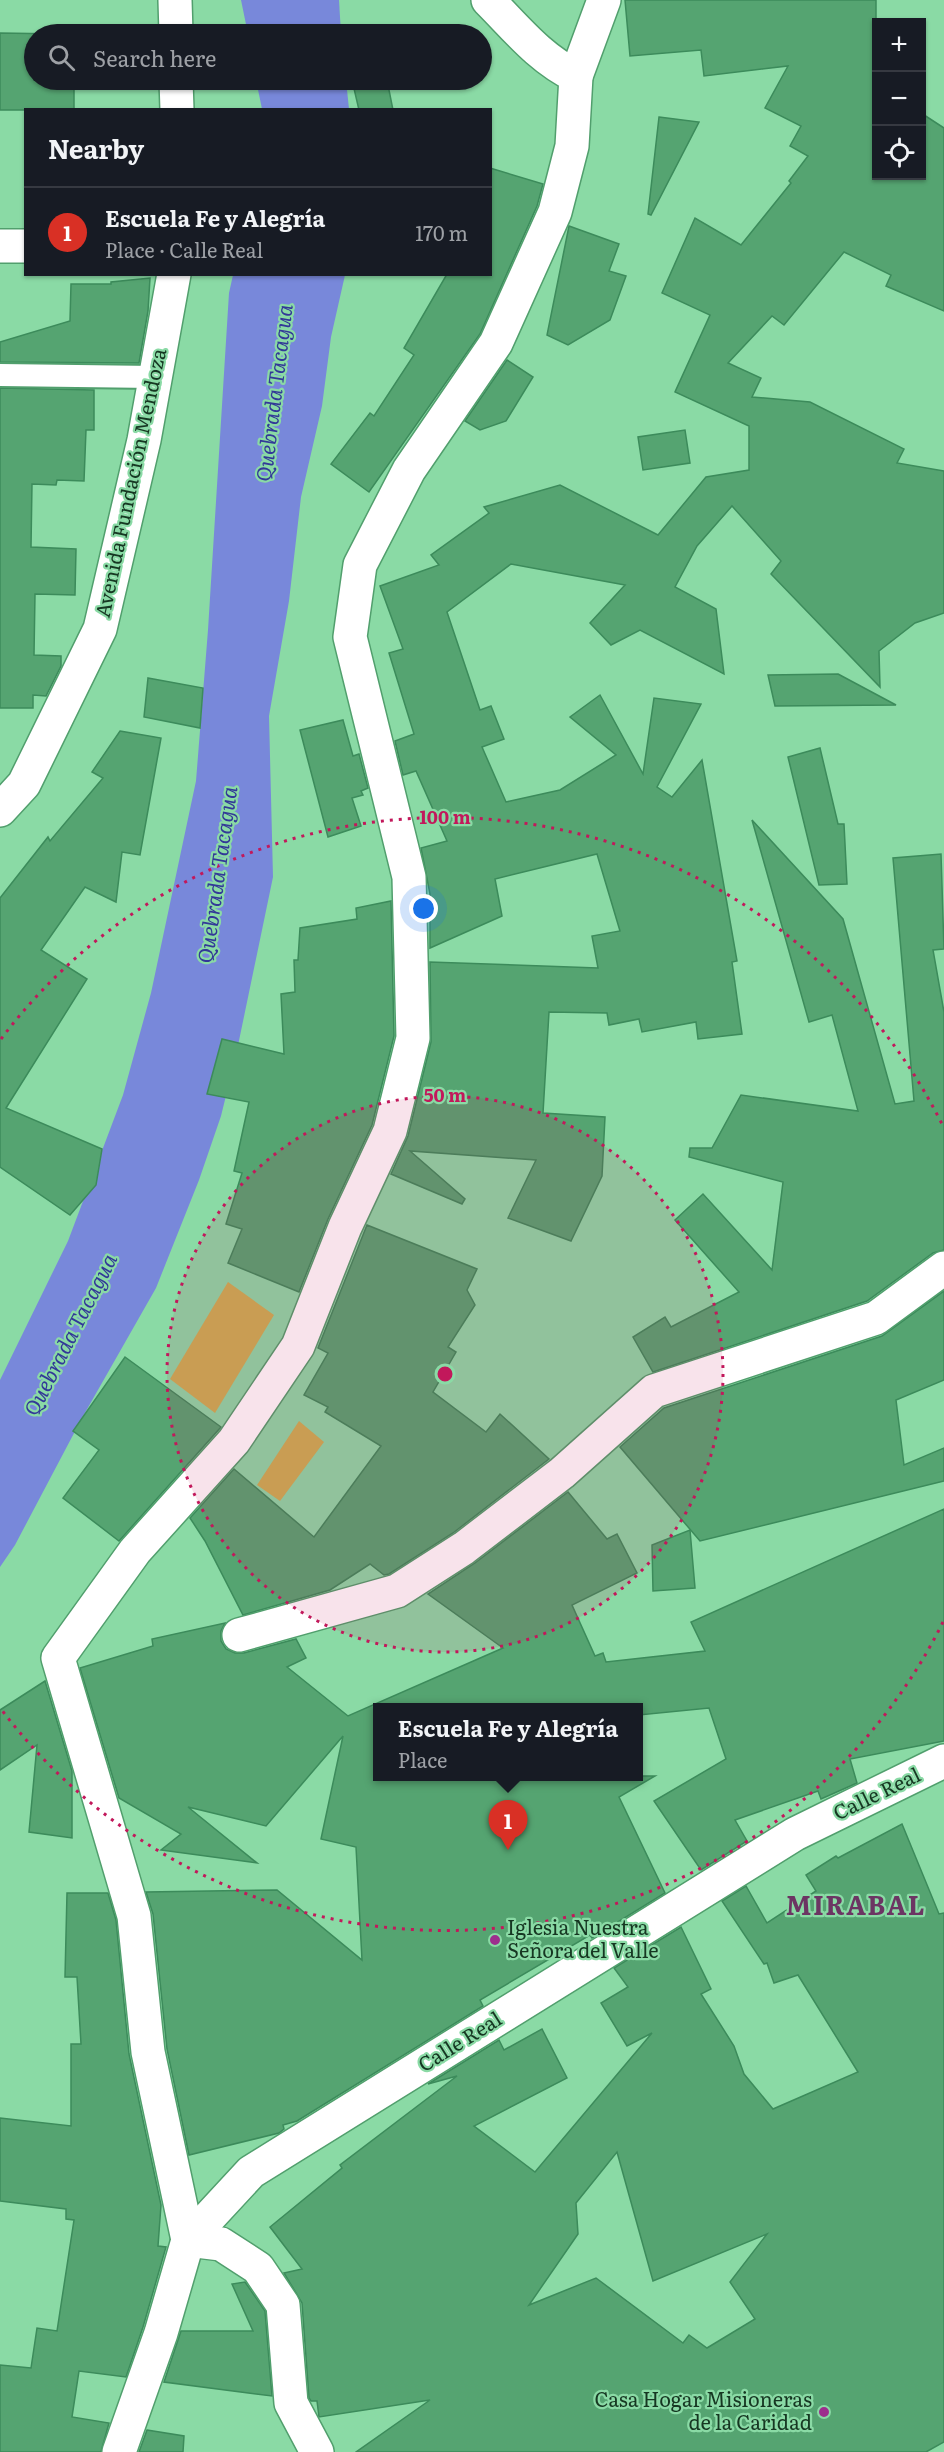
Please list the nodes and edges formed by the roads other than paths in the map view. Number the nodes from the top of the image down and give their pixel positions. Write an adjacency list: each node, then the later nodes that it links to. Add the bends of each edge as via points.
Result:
1 (175, 0): 4 (street)
2 (488, 0): 5 (street, via 530,45 557,67)
3 (604, 0): 5 (street)
4 (176, 24)
5 (576, 76): 17 (street, via 572,146 555,212 496,344 409,470 360,566 350,637 410,877 413,1038 390,1131 345,1227 298,1346 234,1441 135,1551 58,1658 134,1916 148,2052)
6 (177, 90): 7 (street)
7 (177, 108)
8 (0, 246): 9 (street)
9 (24, 246)
10 (174, 276): 12 (street, Avenida Fundación Mendoza)
11 (0, 375): 12 (lane)
12 (154, 377): 13 (street, Avenida Fundación Mendoza, via 144,440 100,629 24,784)
13 (0, 810)
14 (944, 1268): 15 (street, via 876,1318 654,1391 562,1473 464,1548 397,1591)
15 (239, 1635)
16 (944, 1761): 17 (street, Calle Real, via 795,1834 251,2172)
17 (188, 2240): 18 (street, Calle Real, via 161,2333); 19 (street, via 221,2244 258,2268 283,2306 291,2403)
18 (119, 2452)
19 (317, 2452)

